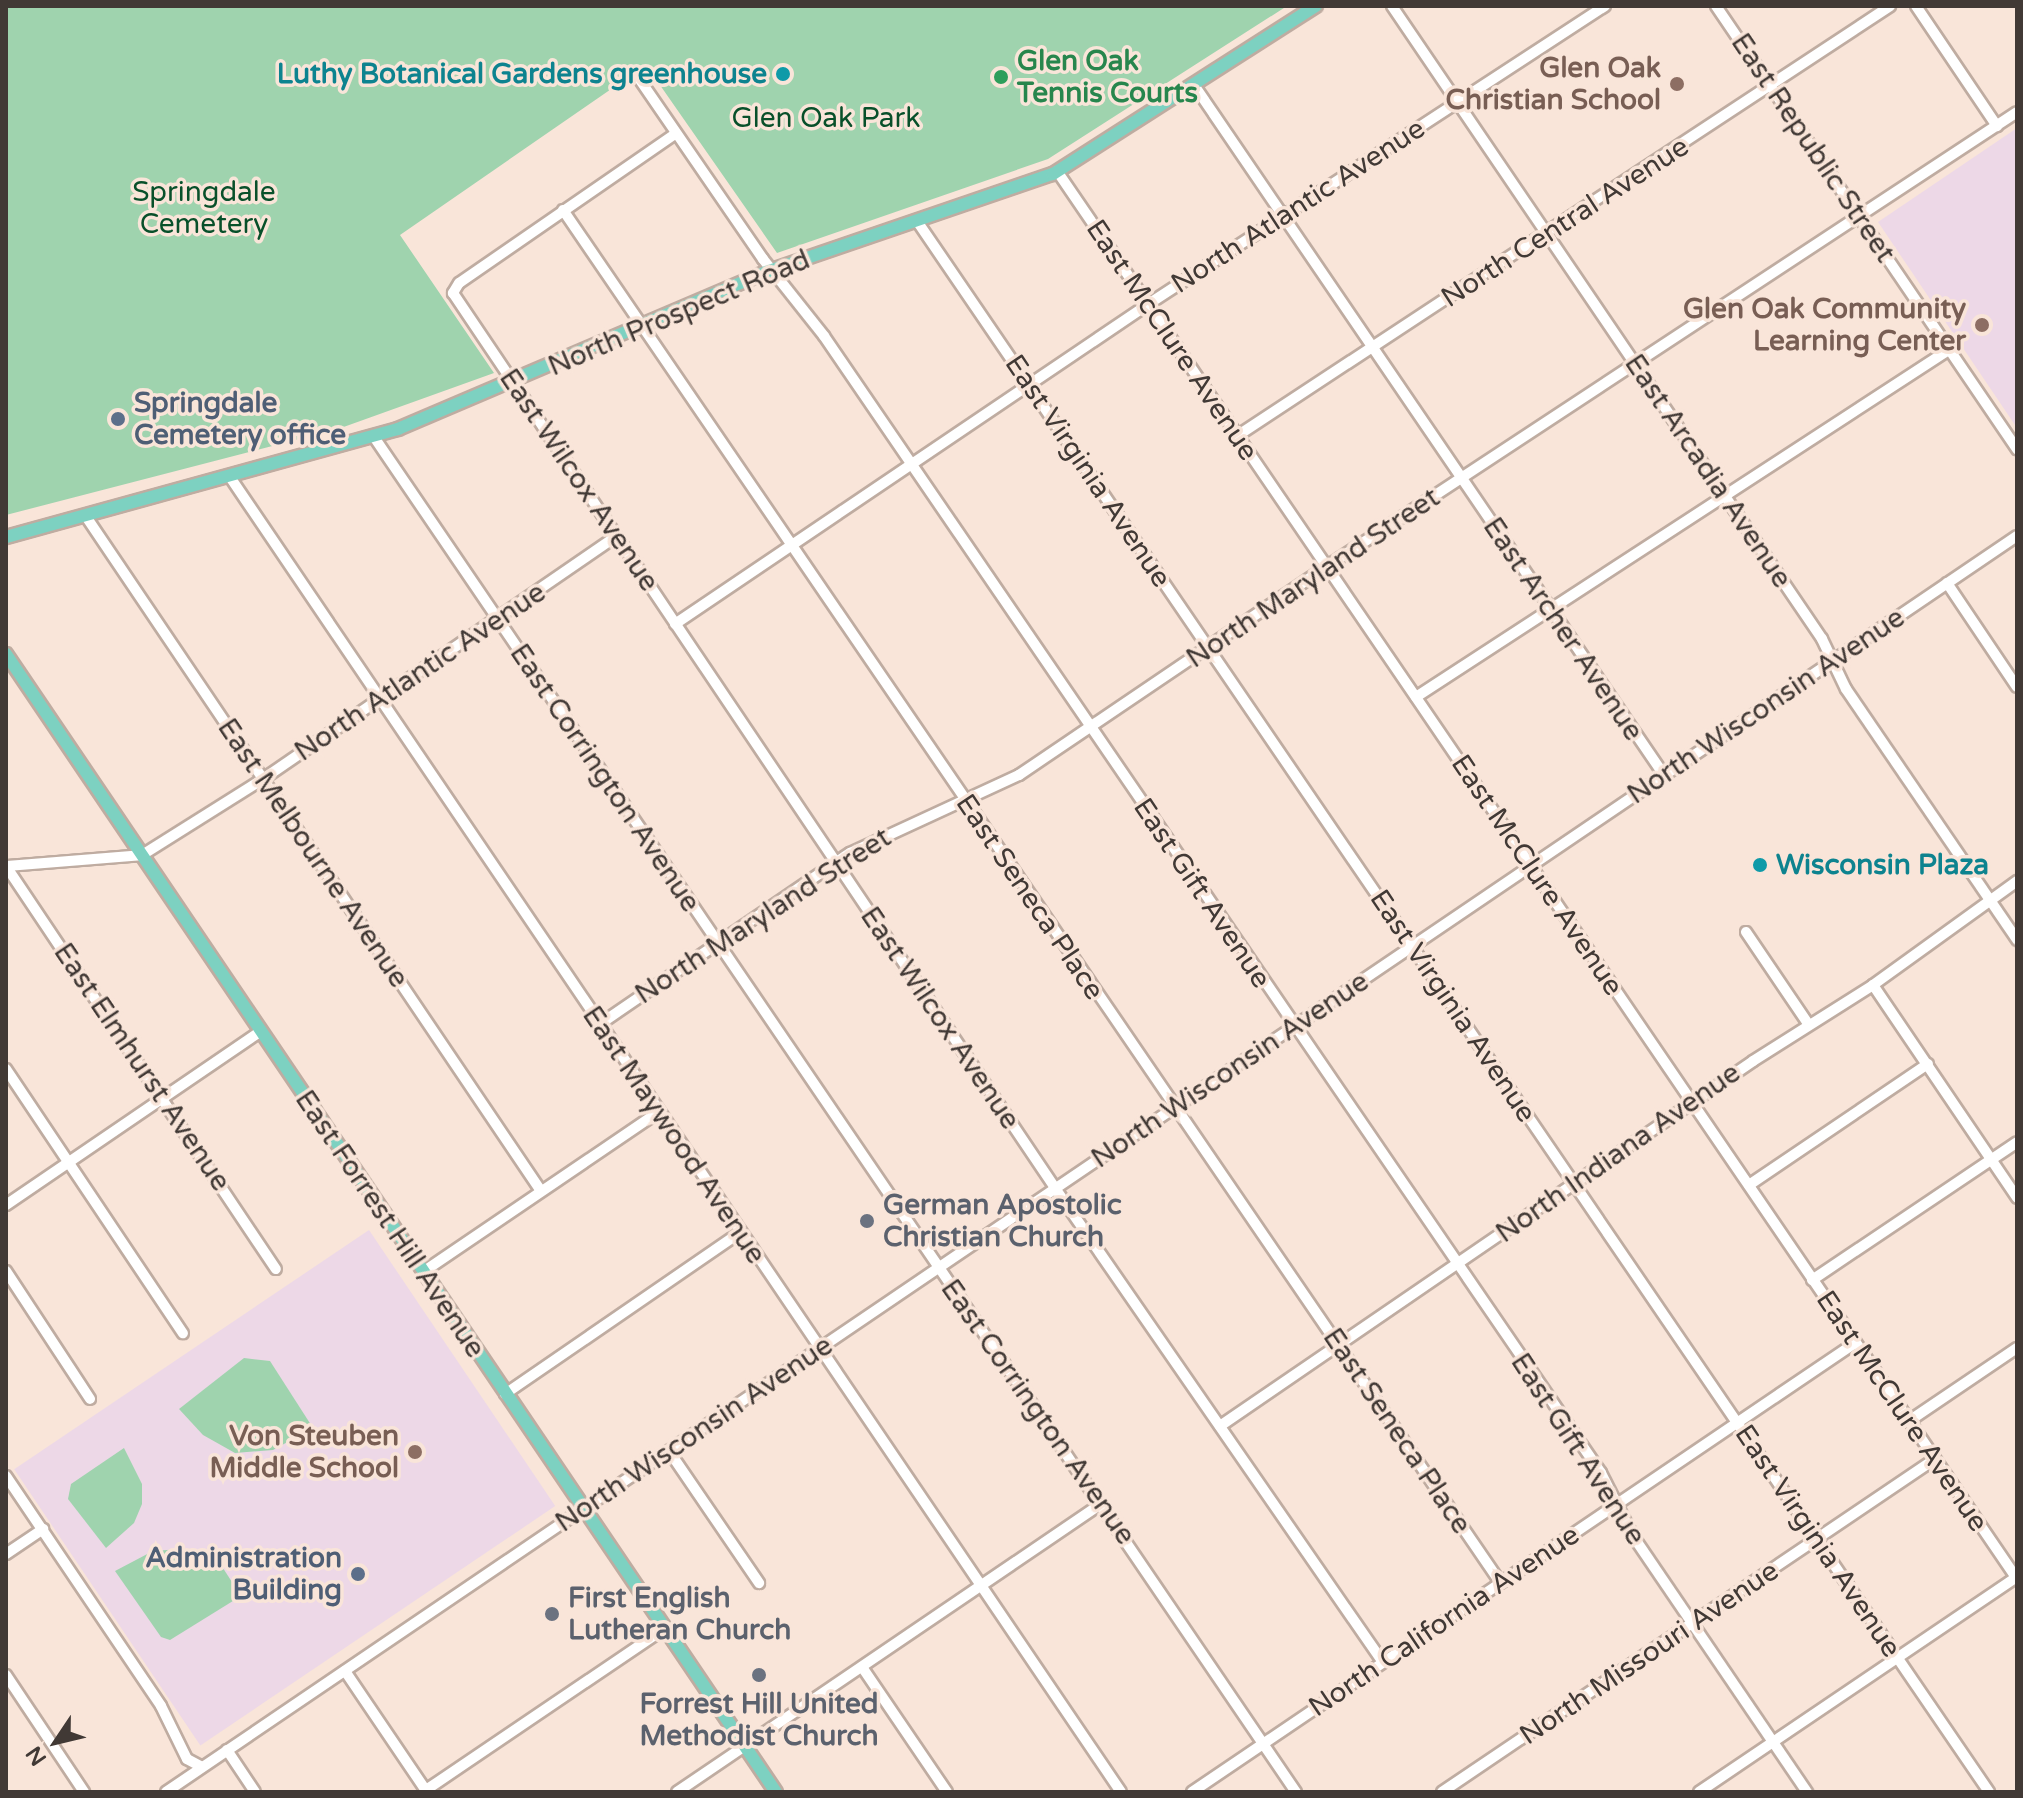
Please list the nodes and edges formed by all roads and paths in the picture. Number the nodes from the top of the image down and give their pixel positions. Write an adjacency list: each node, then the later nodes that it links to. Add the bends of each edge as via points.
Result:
1 (1316, 6): 8 (main road, North Prospect Road)
2 (1392, 6): 10 (street, East Arcadia Avenue)
3 (1605, 6): 10 (street, North Atlantic Avenue)
4 (1716, 6): 9 (street, East Republic Street)
5 (1890, 6): 9 (street, North Central Avenue)
6 (1916, 6): 12 (street)
7 (640, 80): 13 (street, East Gift Avenue)
8 (1194, 85): 14 (main road, North Prospect Road); 16 (street, East Archer Avenue)
9 (1772, 86): 17 (street, East Republic Street); 19 (street, North Central Avenue)
10 (1457, 103): 16 (street, North Atlantic Avenue); 19 (street, East Arcadia Avenue)
11 (2017, 112): 12 (street, North Maryland Street)
12 (1997, 126): 17 (street, North Maryland Street)
13 (675, 134): 15 (street); 20 (street, East Gift Avenue)
14 (1057, 171): 18 (main road, North Prospect Road); 21 (street, East McClure Avenue)
15 (563, 210): 22 (street, East Seneca Place); 26 (street, East Wilcox Avenue, via 453,290)
16 (1281, 216): 21 (street, North Atlantic Avenue); 23 (street, East Archer Avenue)
17 (1861, 219): 24 (street, East Republic Street); 25 (street, North Maryland Street)
18 (917, 221): 20 (main road, North Prospect Road); 27 (street, East Virginia Avenue)
19 (1547, 235): 23 (street, North Central Avenue); 25 (street, East Arcadia Avenue)
20 (775, 269): 22 (main road, North Prospect Road); 31 (street, East Gift Avenue)
21 (1147, 305): 27 (street, North Atlantic Avenue); 28 (street, East McClure Avenue)
22 (643, 326): 26 (main road, North Prospect Road); 39 (street, East Seneca Place)
23 (1372, 349): 28 (street, North Central Avenue); 33 (street, East Archer Avenue)
24 (1950, 349): 30 (street, East Republic Street); 34 (street)
25 (1636, 366): 33 (street, North Maryland Street); 34 (street, East Arcadia Avenue)
26 (513, 383): 29 (main road, North Prospect Road); 38 (street, East Wilcox Avenue)
27 (1029, 384): 31 (street, North Atlantic Avenue); 45 (street, East Virginia Avenue)
28 (1237, 436): 40 (street, East McClure Avenue)
29 (374, 437): 32 (main road, North Prospect Road); 43 (street, East Corrington Avenue)
30 (2017, 449)
31 (910, 464): 39 (street, North Atlantic Avenue); 51 (street, East Gift Avenue)
32 (230, 477): 35 (main road, North Prospect Road); 50 (street, East Maywood Avenue)
33 (1461, 480): 40 (street, North Maryland Street); 42 (street, East Archer Avenue)
34 (1725, 497): 42 (street); 47 (street, East Arcadia Avenue)
35 (85, 515): 37 (main road, North Prospect Road); 53 (street, East Melbourne Avenue)
36 (2017, 536): 41 (street, North Wisconsin Avenue)
37 (6, 537)
38 (615, 537): 43 (street, North Atlantic Avenue); 44 (street, East Wilcox Avenue)
39 (791, 544): 44 (street, North Atlantic Avenue); 54 (street, East Seneca Place)
40 (1326, 567): 45 (street, North Maryland Street); 49 (street, East McClure Avenue)
41 (1947, 583): 47 (street, North Wisconsin Avenue); 48 (street)
42 (1549, 610): 49 (street); 52 (street, East Archer Avenue)
43 (497, 619): 50 (street, North Atlantic Avenue); 63 (street, East Corrington Avenue)
44 (675, 624): 56 (street, East Wilcox Avenue)
45 (1208, 647): 51 (street, North Maryland Street); 64 (street, East Virginia Avenue)
46 (6, 654): 55 (main road, East Forrest Hill Avenue)
47 (1832, 660): 52 (street, North Wisconsin Avenue); 60 (street, East Arcadia Avenue, via 1846,689)
48 (2017, 687)
49 (1416, 697): 58 (street, East McClure Avenue)
50 (381, 699): 53 (street, North Atlantic Avenue); 66 (street, East Maywood Avenue)
51 (1089, 727): 54 (street, North Maryland Street, via 1004,784); 68 (street, East Gift Avenue)
52 (1664, 775): 58 (street, North Wisconsin Avenue)
53 (263, 779): 55 (street, North Atlantic Avenue); 82 (street, East Melbourne Avenue)
54 (964, 800): 56 (street, North Maryland Street); 74 (street, East Seneca Place)
55 (142, 855): 57 (street); 69 (main road, East Forrest Hill Avenue)
56 (835, 862): 63 (street, North Maryland Street); 81 (street, East Wilcox Avenue)
57 (6, 866): 72 (street, East Elmhurst Avenue)
58 (1530, 866): 64 (street, North Wisconsin Avenue); 73 (street, East McClure Avenue)
59 (2017, 881): 60 (street, North Indiana Avenue)
60 (1989, 900): 62 (street, East Arcadia Avenue); 65 (street, North Indiana Avenue)
61 (1746, 932): 67 (street)
62 (2017, 940)
63 (717, 944): 66 (street, North Maryland Street); 87 (street, East Corrington Avenue)
64 (1412, 947): 68 (street, North Wisconsin Avenue); 79 (street, East Virginia Avenue)
65 (1873, 985): 67 (street, North Indiana Avenue); 70 (street)
66 (600, 1024): 75 (street, East Maywood Avenue)
67 (1809, 1025): 73 (street, North Indiana Avenue)
68 (1293, 1027): 74 (street, North Wisconsin Avenue); 86 (street, East Gift Avenue)
69 (260, 1032): 72 (street); 90 (main road, East Forrest Hill Avenue)
70 (1928, 1064): 77 (street); 80 (street)
71 (6, 1069): 78 (street)
72 (163, 1098): 78 (street); 88 (street, East Elmhurst Avenue)
73 (1693, 1103): 79 (street, North Indiana Avenue); 80 (street, East McClure Avenue)
74 (1174, 1108): 81 (street, North Wisconsin Avenue); 94 (street, East Seneca Place)
75 (658, 1112): 82 (street); 85 (street, East Maywood Avenue)
76 (2017, 1142): 77 (street)
77 (1991, 1159): 83 (street); 91 (street)
78 (68, 1162): 84 (street); 92 (street)
79 (1576, 1184): 86 (street, North Indiana Avenue); 100 (street, East Virginia Avenue)
80 (1749, 1185): 91 (street, East McClure Avenue)
81 (1055, 1188): 87 (street, North Wisconsin Avenue); 101 (street, East Wilcox Avenue)
82 (541, 1191): 90 (street)
83 (2017, 1198)
84 (6, 1205)
85 (739, 1233): 96 (street, East Maywood Avenue); 97 (street)
86 (1455, 1265): 94 (street, North Indiana Avenue); 106 (street, East Gift Avenue, via 1601,1473)
87 (938, 1267): 96 (street, North Wisconsin Avenue); 105 (street, East Corrington Avenue)
88 (276, 1269)
89 (6, 1271): 98 (street)
90 (423, 1272): 97 (main road, East Forrest Hill Avenue)
91 (1812, 1280): 93 (street, East McClure Avenue)
92 (183, 1333)
93 (1855, 1343): 99 (street, East McClure Avenue); 100 (street, North California Avenue)
94 (1338, 1345): 101 (street, North Indiana Avenue); 114 (street, East Seneca Place)
95 (2017, 1348): 99 (street)
96 (818, 1349): 102 (street, North Wisconsin Avenue); 116 (street, East Maywood Avenue)
97 (505, 1394): 107 (main road, East Forrest Hill Avenue)
98 (90, 1399)
99 (1909, 1421): 103 (street, East McClure Avenue)
100 (1737, 1422): 106 (street, North California Avenue); 109 (street, East Virginia Avenue)
101 (1220, 1426): 120 (street, East Wilcox Avenue)
102 (669, 1451): 107 (street, North Wisconsin Avenue); 115 (street)
103 (1935, 1459): 109 (street, North Missouri Avenue); 112 (street, East McClure Avenue)
104 (6, 1476): 108 (street)
105 (1101, 1504): 116 (street); 125 (street, East Corrington Avenue)
106 (1616, 1505): 114 (street, North California Avenue); 117 (street, East Gift Avenue)
107 (583, 1510): 118 (main road, East Forrest Hill Avenue); 122 (street, North Wisconsin Avenue)
108 (43, 1529): 110 (street); 128 (street, via 161,1706 187,1759)
109 (1817, 1540): 117 (street, North Missouri Avenue); 119 (street, East Virginia Avenue)
110 (6, 1554)
111 (2017, 1554): 112 (street)
112 (2005, 1562): 113 (street, East McClure Avenue)
113 (2016, 1578): 119 (street)
114 (1500, 1582): 120 (street, North California Avenue)
115 (759, 1583)
116 (981, 1588): 121 (street); 136 (street, East Maywood Avenue)
117 (1693, 1624): 124 (street, East Gift Avenue); 139 (street, North Missouri Avenue)
118 (664, 1629): 126 (main road, East Forrest Hill Avenue); 129 (street)
119 (1897, 1658): 124 (street); 142 (street, East Virginia Avenue)
120 (1382, 1661): 125 (street, North California Avenue)
121 (862, 1667): 126 (street); 135 (street)
122 (345, 1671): 127 (street, North Wisconsin Avenue); 129 (street)
123 (6, 1675): 130 (street)
124 (1773, 1742): 140 (street); 141 (street, East Gift Avenue)
125 (1264, 1744): 137 (street, North California Avenue); 138 (street, East Corrington Avenue)
126 (745, 1746): 133 (street); 134 (main road, East Forrest Hill Avenue)
127 (227, 1750): 128 (street, North Wisconsin Avenue); 132 (street)
128 (202, 1767): 131 (street, North Wisconsin Avenue)
129 (427, 1791)
130 (84, 1792)
131 (166, 1792)
132 (255, 1792)
133 (677, 1792)
134 (776, 1792)
135 (947, 1792)
136 (1121, 1792)
137 (1192, 1792)
138 (1296, 1792)
139 (1442, 1792)
140 (1699, 1792)
141 (1807, 1792)
142 (1989, 1792)

